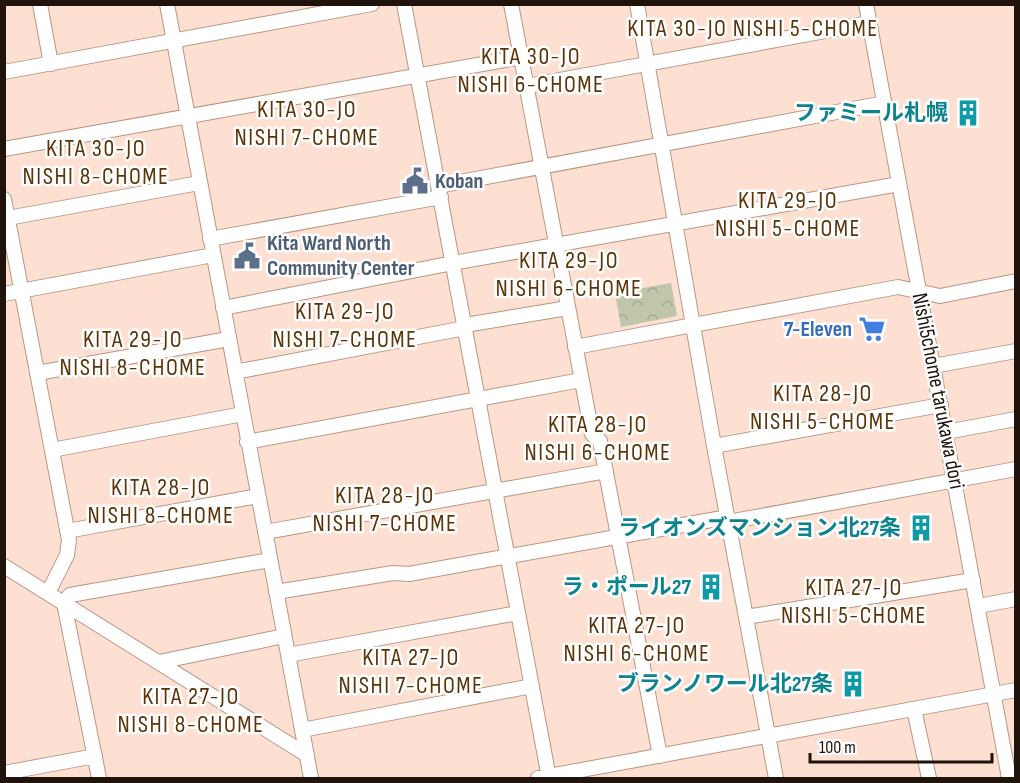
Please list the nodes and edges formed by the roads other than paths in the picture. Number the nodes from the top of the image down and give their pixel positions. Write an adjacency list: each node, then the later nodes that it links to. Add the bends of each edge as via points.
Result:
1 (40, 4): 12 (street)
2 (167, 4): 9 (street)
3 (372, 4): 9 (street)
4 (404, 4): 14 (street)
5 (511, 4): 10 (street)
6 (637, 4): 11 (street)
7 (868, 5): 8 (street, Nishi5chome tarukawa dori)
8 (869, 23): 11 (street); 16 (street, Nishi5chome tarukawa dori)
9 (173, 40): 12 (street); 17 (street)
10 (522, 57): 14 (street); 15 (street)
11 (648, 63): 15 (street); 18 (street)
12 (51, 64): 13 (street)
13 (4, 72)
14 (418, 75): 17 (street); 23 (street)
15 (527, 86): 20 (street)
16 (885, 103): 18 (street); 22 (street, Nishi5chome tarukawa dori)
17 (187, 116): 19 (street); 21 (street)
18 (662, 144): 20 (street); 25 (street)
19 (4, 149)
20 (542, 166): 23 (street); 27 (street)
21 (199, 183): 24 (street); 26 (street)
22 (899, 184): 25 (street); 32 (street, Nishi5chome tarukawa dori)
23 (440, 192): 26 (street); 29 (street)
24 (6, 208): 31 (street)
25 (676, 224): 27 (street); 36 (street)
26 (210, 239): 28 (street)
27 (556, 245): 29 (street); 35 (street)
28 (213, 255): 31 (street); 34 (street)
29 (453, 263): 34 (street); 37 (street)
30 (1016, 281): 32 (street, via 940,296)
31 (22, 291): 33 (street); 42 (street)
32 (919, 291): 36 (street, via 898,287); 41 (street, Nishi5chome tarukawa dori)
33 (4, 294)
34 (223, 308): 38 (street)
35 (568, 308): 37 (street); 39 (street)
36 (694, 325): 39 (street); 51 (street)
37 (465, 327): 43 (street); 45 (street)
38 (229, 339): 42 (street); 43 (street)
39 (575, 347): 44 (street)
40 (1016, 351): 41 (street)
41 (933, 366): 46 (street, Nishi5chome tarukawa dori)
42 (37, 372): 52 (street)
43 (235, 372): 47 (street)
44 (581, 380): 45 (street); 54 (street, via 592,434 600,441)
45 (478, 399): 50 (street); 56 (street)
46 (940, 405): 49 (street, Nishi5chome tarukawa dori); 51 (street)
47 (243, 414): 50 (street); 52 (street)
48 (1016, 419): 49 (street)
49 (946, 432): 55 (street, Nishi5chome tarukawa dori)
50 (247, 442): 57 (street)
51 (714, 446): 58 (street)
52 (52, 450): 59 (street)
53 (1016, 469): 55 (street)
54 (606, 471): 56 (street); 61 (street)
55 (954, 480): 58 (street); 65 (street, Nishi5chome tarukawa dori)
56 (495, 491): 60 (street); 62 (street)
57 (258, 496): 59 (street); 60 (street)
58 (728, 520): 61 (street); 72 (street)
59 (67, 531): 67 (street, via 67,555)
60 (265, 532): 63 (street)
61 (618, 537): 62 (street); 84 (street)
62 (507, 558): 66 (street); 71 (street)
63 (270, 560): 66 (street); 69 (street, via 70,595)
64 (4, 566): 67 (street)
65 (973, 580): 70 (street, Nishi5chome tarukawa dori); 72 (street)
66 (276, 592): 73 (street)
67 (48, 593): 69 (street)
68 (1016, 599): 70 (street)
69 (64, 603): 75 (street); 83 (street)
70 (978, 606): 78 (street, Nishi5chome tarukawa dori)
71 (518, 613): 74 (street); 76 (street)
72 (746, 617): 81 (street)
73 (284, 636): 74 (street); 75 (street)
74 (288, 655): 80 (street)
75 (159, 662): 82 (street)
76 (532, 687): 80 (street); 89 (street)
77 (1016, 690): 78 (street)
78 (994, 694): 79 (street); 93 (street, Nishi5chome tarukawa dori)
79 (914, 709): 81 (street); 92 (street)
80 (302, 730): 82 (street)
81 (768, 736): 84 (street); 91 (street)
82 (307, 755): 88 (street)
83 (95, 756): 86 (street); 87 (street)
84 (660, 756): 85 (street)
85 (619, 764): 89 (street); 90 (street)
86 (4, 773)
87 (99, 778)
88 (311, 778)
89 (545, 778)
90 (622, 778)
91 (776, 778)
92 (928, 778)
93 (1010, 778)

